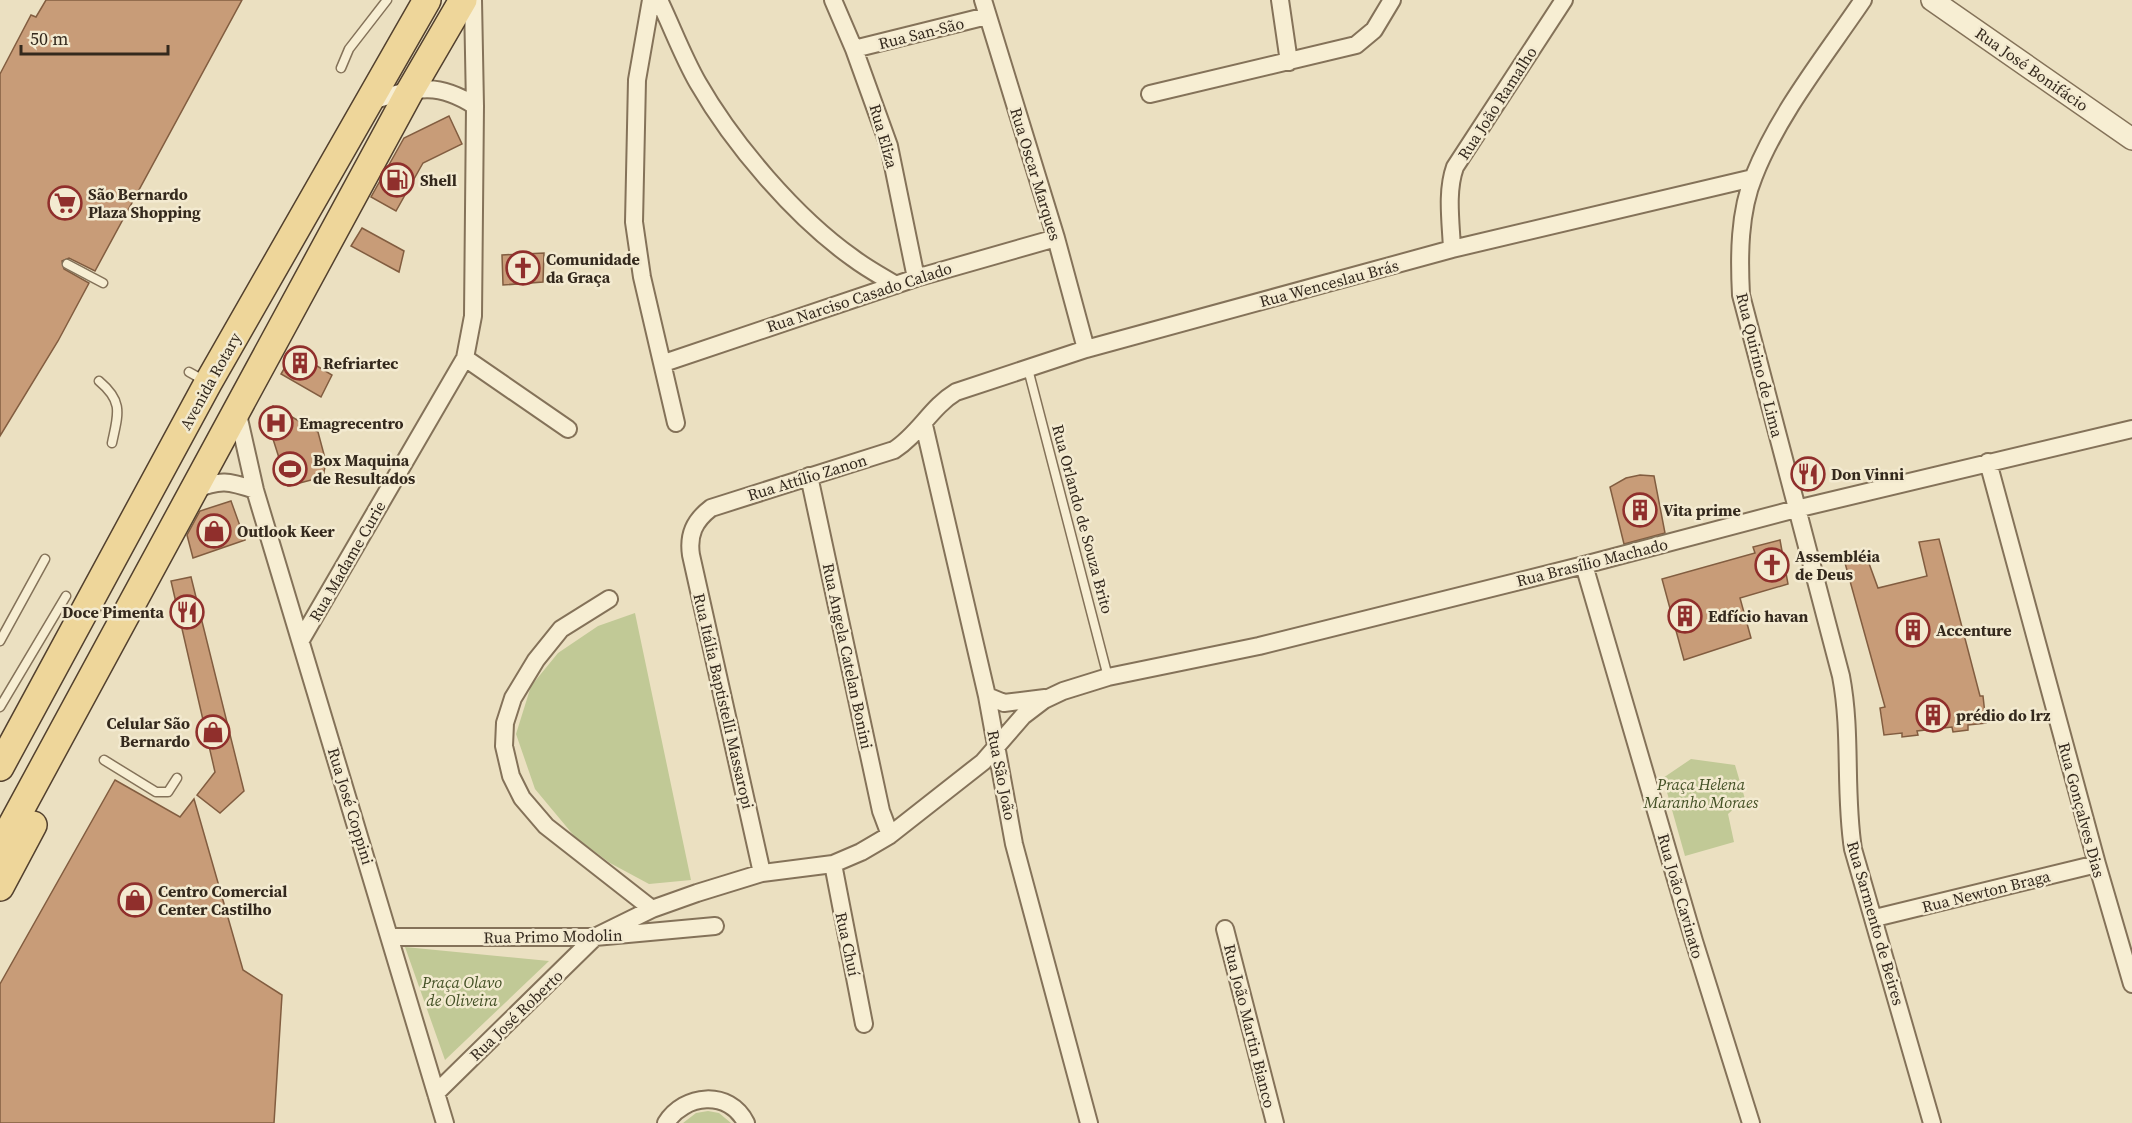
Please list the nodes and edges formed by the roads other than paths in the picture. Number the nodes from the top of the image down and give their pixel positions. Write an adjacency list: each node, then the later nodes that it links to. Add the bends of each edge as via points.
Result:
1 (387, 0): 16 (lane, via 350,49)
2 (427, 0): 19 (main road, Avenida Rotary)
3 (463, 0): 17 (main road)
4 (473, 0): 20 (street, Rua Madame Curie)
5 (651, 0): 31 (street, via 637,80 634,222 642,277)
6 (659, 0): 28 (street, via 697,82 744,148 790,203 822,233)
7 (833, 0): 14 (street, Rua Eliza)
8 (1280, 0): 15 (street)
9 (1392, 0): 15 (street, via 1363,41)
10 (1564, 0): 24 (street, Rua João Ramalho, via 1455,167 1450,197)
11 (1863, 0): 22 (street, Rua Quirino de Lima, via 1782,120)
12 (1932, 0): 21 (street, Rua José Bonifácio)
13 (985, 8): 14 (street, Rua San-São); 23 (street, Rua Oscar Marques)
14 (854, 49): 26 (street, Rua Eliza, via 889,146)
15 (1289, 62): 18 (street)
16 (341, 68)
17 (410, 91): 19 (street); 20 (street, via 450,91); 34 (main road)
18 (1150, 94)
19 (367, 102): 59 (main road, Avenida Rotary, via 199,377)
20 (476, 106): 30 (street, Rua Madame Curie, via 473,316)
21 (2132, 139)
22 (1753, 178): 24 (street, Rua Wenceslau Brás); 44 (street, Rua Quirino de Lima, via 1742,230 1741,295)
23 (1056, 238): 26 (street, Rua Narciso Casado Calado); 29 (street, Rua Oscar Marques)
24 (1452, 249): 29 (street, Rua Wenceslau Brás)
25 (67, 264): 27 (lane)
26 (915, 278): 28 (street, Rua Narciso Casado Calado)
27 (103, 283)
28 (896, 285): 31 (street, Rua Narciso Casado Calado)
29 (1086, 349): 32 (street, Rua Wenceslau Brás)
30 (465, 358): 37 (street); 50 (street, Rua Madame Curie)
31 (664, 363): 35 (street)
32 (1028, 369): 36 (street, Rua Wenceslau Brás, via 956,392 942,400); 52 (lane, Rua Orlando de Souza Brito)
33 (99, 381): 39 (lane, via 117,401)
34 (237, 409): 42 (street, Rua José Coppini); 43 (main road)
35 (676, 423)
36 (924, 425): 41 (street, Rua Attílio Zanon, via 894,450); 53 (street, Rua São João)
37 (568, 429)
38 (2132, 429): 40 (street, Rua Brasílio Machado)
39 (112, 443)
40 (1988, 462): 44 (street, Rua Brasílio Machado); 64 (street, Rua Gonçalves Dias)
41 (809, 476): 45 (street, Rua Attílio Zanon, via 711,508); 61 (street, Rua Angela Catelan Bonini, via 881,811)
42 (255, 490): 43 (street, via 230,481 213,482); 50 (street, Rua José Coppini)
43 (191, 492): 56 (main road)
44 (1796, 508): 47 (street, Rua Brasílio Machado); 68 (street, Rua Sarmento de Beires, via 1841,676 1853,849)
45 (692, 530): 65 (street, Rua Itália Baptistelli Massaropi, via 691,555)
46 (45, 559): 51 (lane)
47 (1584, 565): 52 (street, Rua Brasílio Machado, via 1259,646); 81 (street, Rua João Cavinato, via 1690,930)
48 (66, 596): 55 (lane)
49 (609, 599): 67 (street, via 561,630 536,660 513,698 505,723 504,746 511,776 522,798 546,826)
50 (301, 640): 71 (street, Rua José Coppini)
51 (0, 641)
52 (1108, 677): 54 (street, Rua Brasílio Machado)
53 (987, 696): 54 (street, Rua Brasílio Machado, via 1004,703); 57 (street, Rua São João)
54 (1053, 696): 57 (street, Rua Brasílio Machado, via 1023,716)
55 (0, 707)
56 (75, 712): 62 (main road); 66 (main road, via 60,775)
57 (996, 747): 61 (street, Rua Brasílio Machado, via 983,762); 79 (street, Rua São João, via 1014,844)
58 (104, 760): 60 (lane, via 156,792 168,792)
59 (0, 767)
60 (177, 778)
61 (890, 835): 63 (street, Rua Brasílio Machado)
62 (0, 847)
63 (832, 864): 65 (street, Rua Brasílio Machado); 74 (street, Rua Chuí)
64 (2097, 864): 68 (street, Rua Newton Braga); 73 (street, Rua Gonçalves Dias)
65 (762, 873): 67 (street, Rua Brasílio Machado)
66 (0, 887)
67 (652, 909): 72 (street, Rua Brasílio Machado)
68 (1875, 918): 82 (street, Rua Sarmento de Beires)
69 (715, 927): 72 (street, Rua Primo Modolin)
70 (1225, 929): 80 (street, Rua João Martin Bianco)
71 (390, 937): 72 (street, Rua Primo Modolin); 75 (street, Rua José Coppini)
72 (595, 937): 75 (street, Rua José Roberto)
73 (2132, 984)
74 (864, 1024)
75 (436, 1093): 76 (street, Rua José Coppini)
76 (445, 1123)
77 (666, 1123): 78 (street, via 680,1107 702,1099 726,1103)
78 (746, 1123)
79 (1089, 1123)
80 (1275, 1123)
81 (1751, 1123)
82 (1932, 1123)

